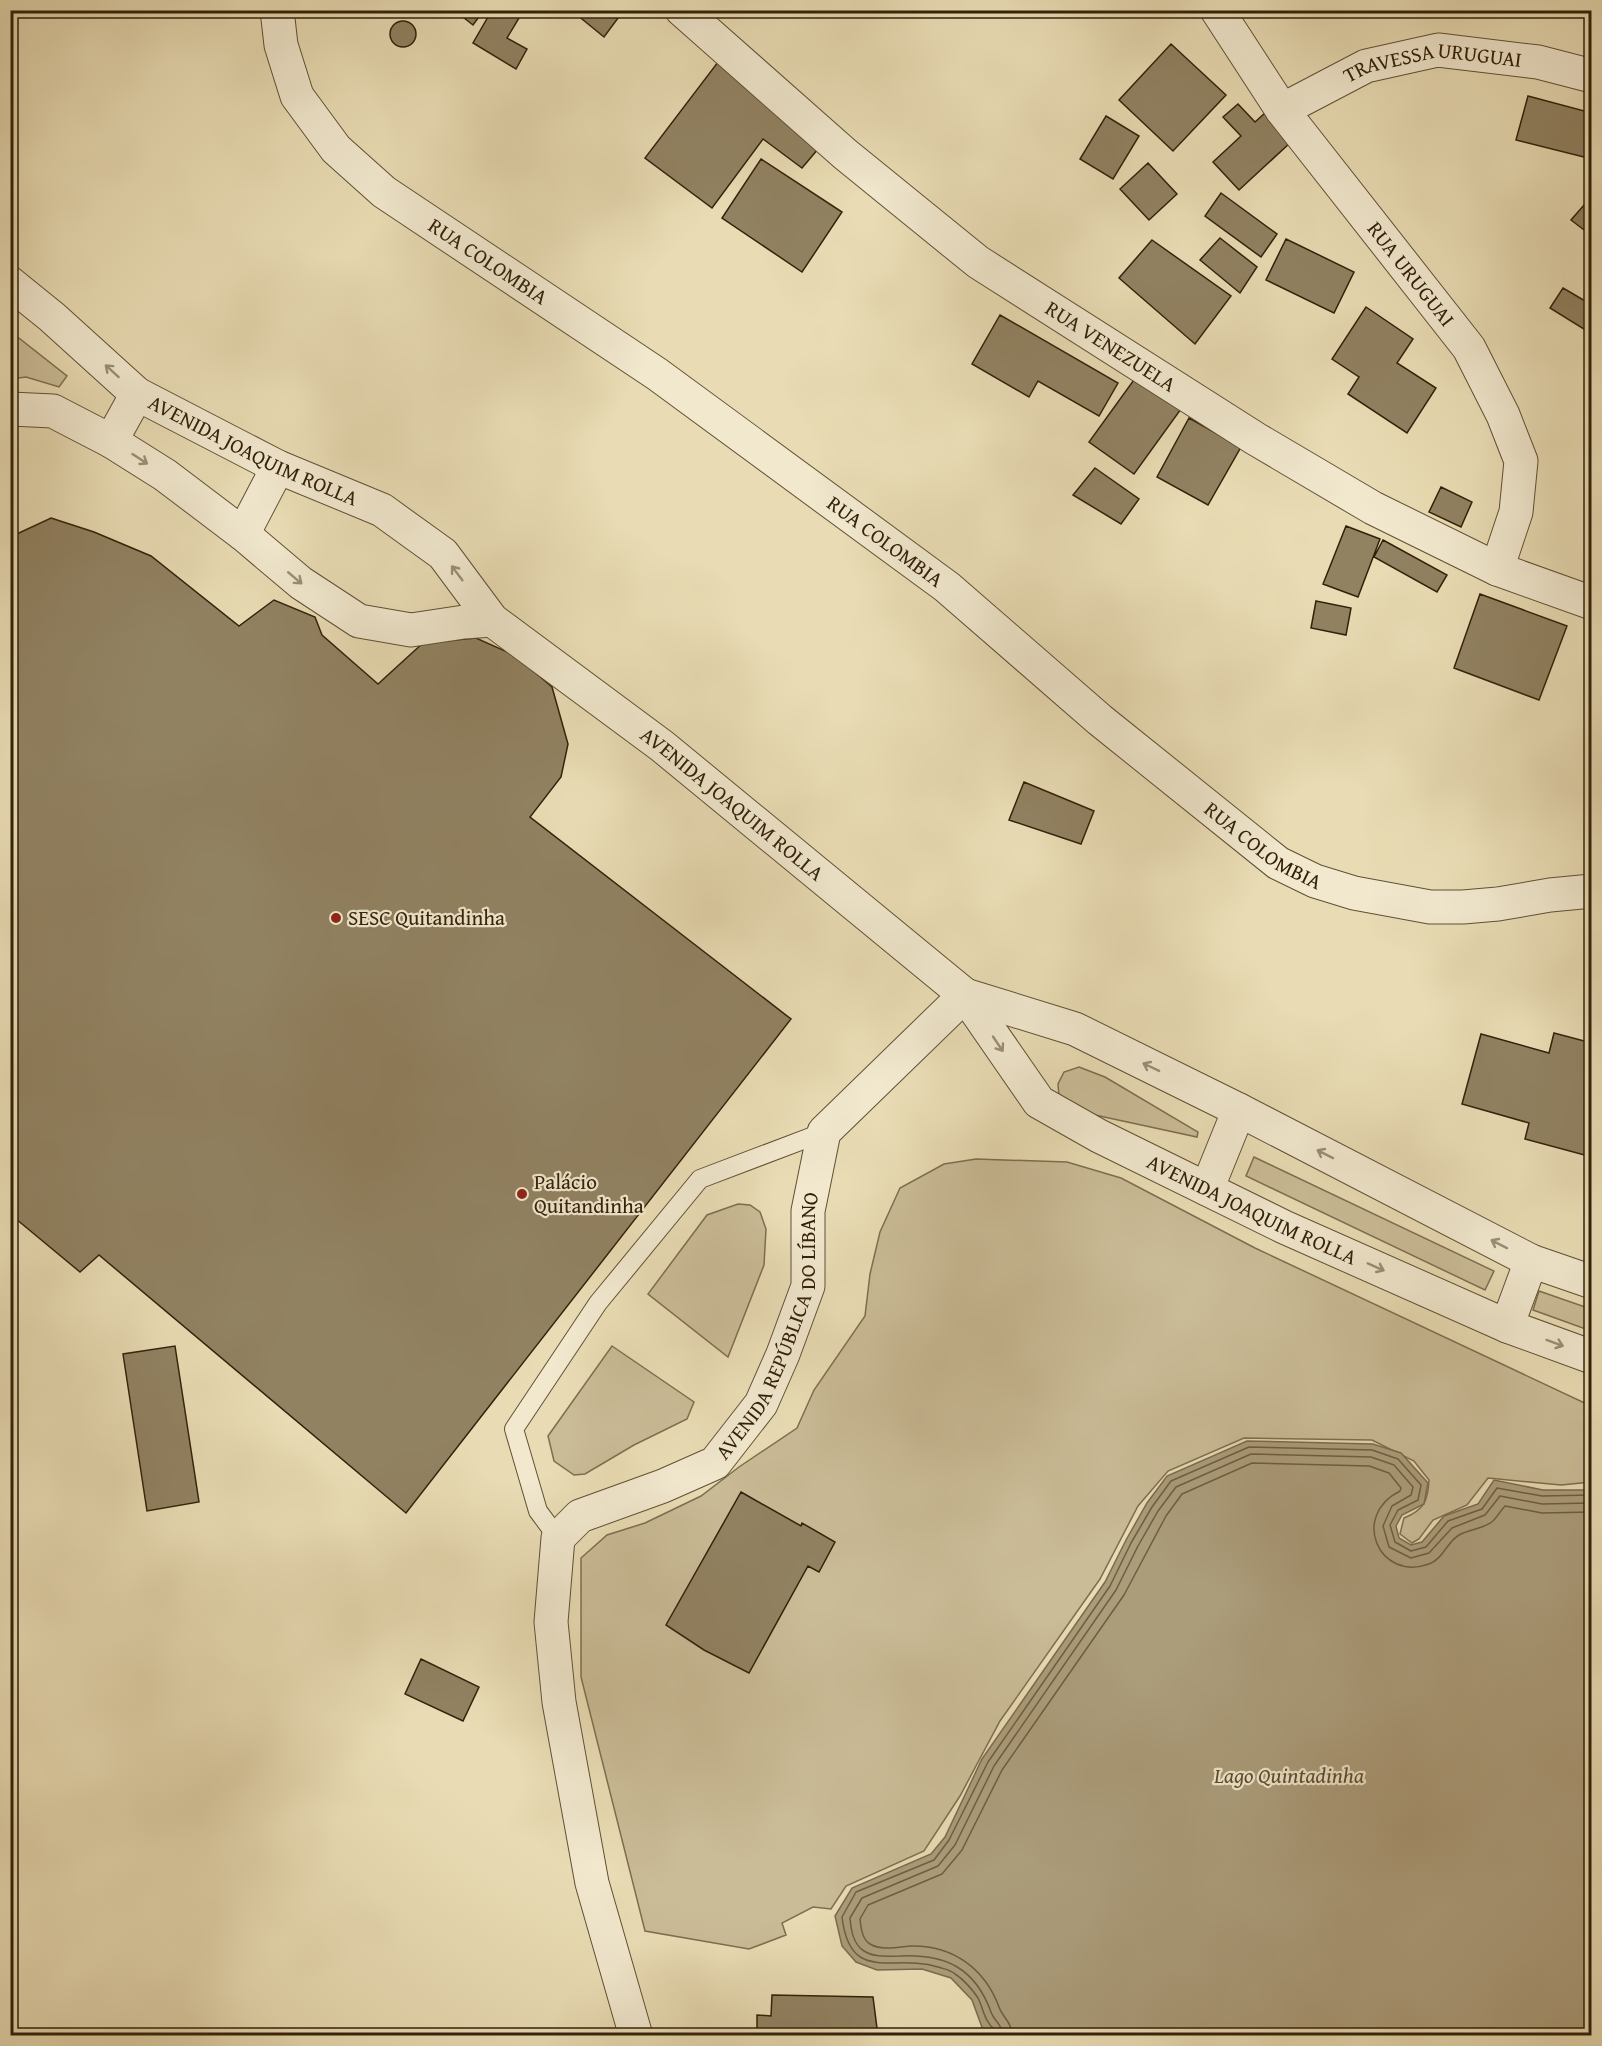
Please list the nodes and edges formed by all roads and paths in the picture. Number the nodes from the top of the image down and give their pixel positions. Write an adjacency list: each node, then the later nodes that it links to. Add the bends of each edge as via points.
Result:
1 (277, 10): 15 (street, RUA COLOMBIA, via 281,45 297,96 336,149 384,192 657,374 947,586 1100,720 1278,863 1344,890 1430,907 1486,905)
2 (682, 10): 12 (street, RUA VENEZUELA, via 845,154 978,262 1266,445 1373,508)
3 (1217, 10): 5 (street, RUA URUGUAI)
4 (1592, 76): 5 (street, TRAVESSA URUGUAI, via 1538,62 1438,50 1366,66)
5 (1282, 110): 12 (street, RUA URUGUAI, via 1469,348 1503,415 1521,461 1516,512)
6 (10, 283): 7 (street, AVENIDA JOAQUIM ROLLA, one-way to 6)
7 (137, 394): 9 (street); 10 (street, AVENIDA JOAQUIM ROLLA)
8 (10, 409): 9 (street, via 53,411)
9 (111, 441): 11 (street, one-way to 11, via 165,475)
10 (278, 467): 11 (street); 14 (street, AVENIDA JOAQUIM ROLLA, one-way to 10, via 443,554 382,510)
11 (243, 534): 14 (street, one-way to 14, via 301,583 359,621 411,630)
12 (1497, 569): 13 (street, RUA VENEZUELA)
13 (1592, 603)
14 (492, 620): 16 (street, AVENIDA JOAQUIM ROLLA, via 662,746)
15 (1592, 891)
16 (965, 996): 17 (street, AVENIDA JOAQUIM ROLLA, one-way to 16, via 1075,1029); 18 (street); 19 (street, AVENIDA JOAQUIM ROLLA, one-way to 19, via 1038,1102)
17 (1239, 1110): 19 (street); 20 (street, AVENIDA JOAQUIM ROLLA, one-way to 17)
18 (824, 1132): 24 (street, AVENIDA REPÚBLICA DO LÍBANO, via 808,1211 808,1286 760,1404 715,1463 580,1516); 24 (lane, via 700,1179 598,1303 514,1429 538,1511)
19 (1207, 1189): 22 (street, AVENIDA JOAQUIM ROLLA, one-way to 22)
20 (1532, 1261): 21 (street, AVENIDA JOAQUIM ROLLA); 22 (street)
21 (1592, 1282)
22 (1507, 1326): 23 (street, AVENIDA JOAQUIM ROLLA, one-way to 23)
23 (1592, 1357)
24 (558, 1538): 25 (street, via 551,1622 559,1702 592,1882)
25 (636, 2036)

